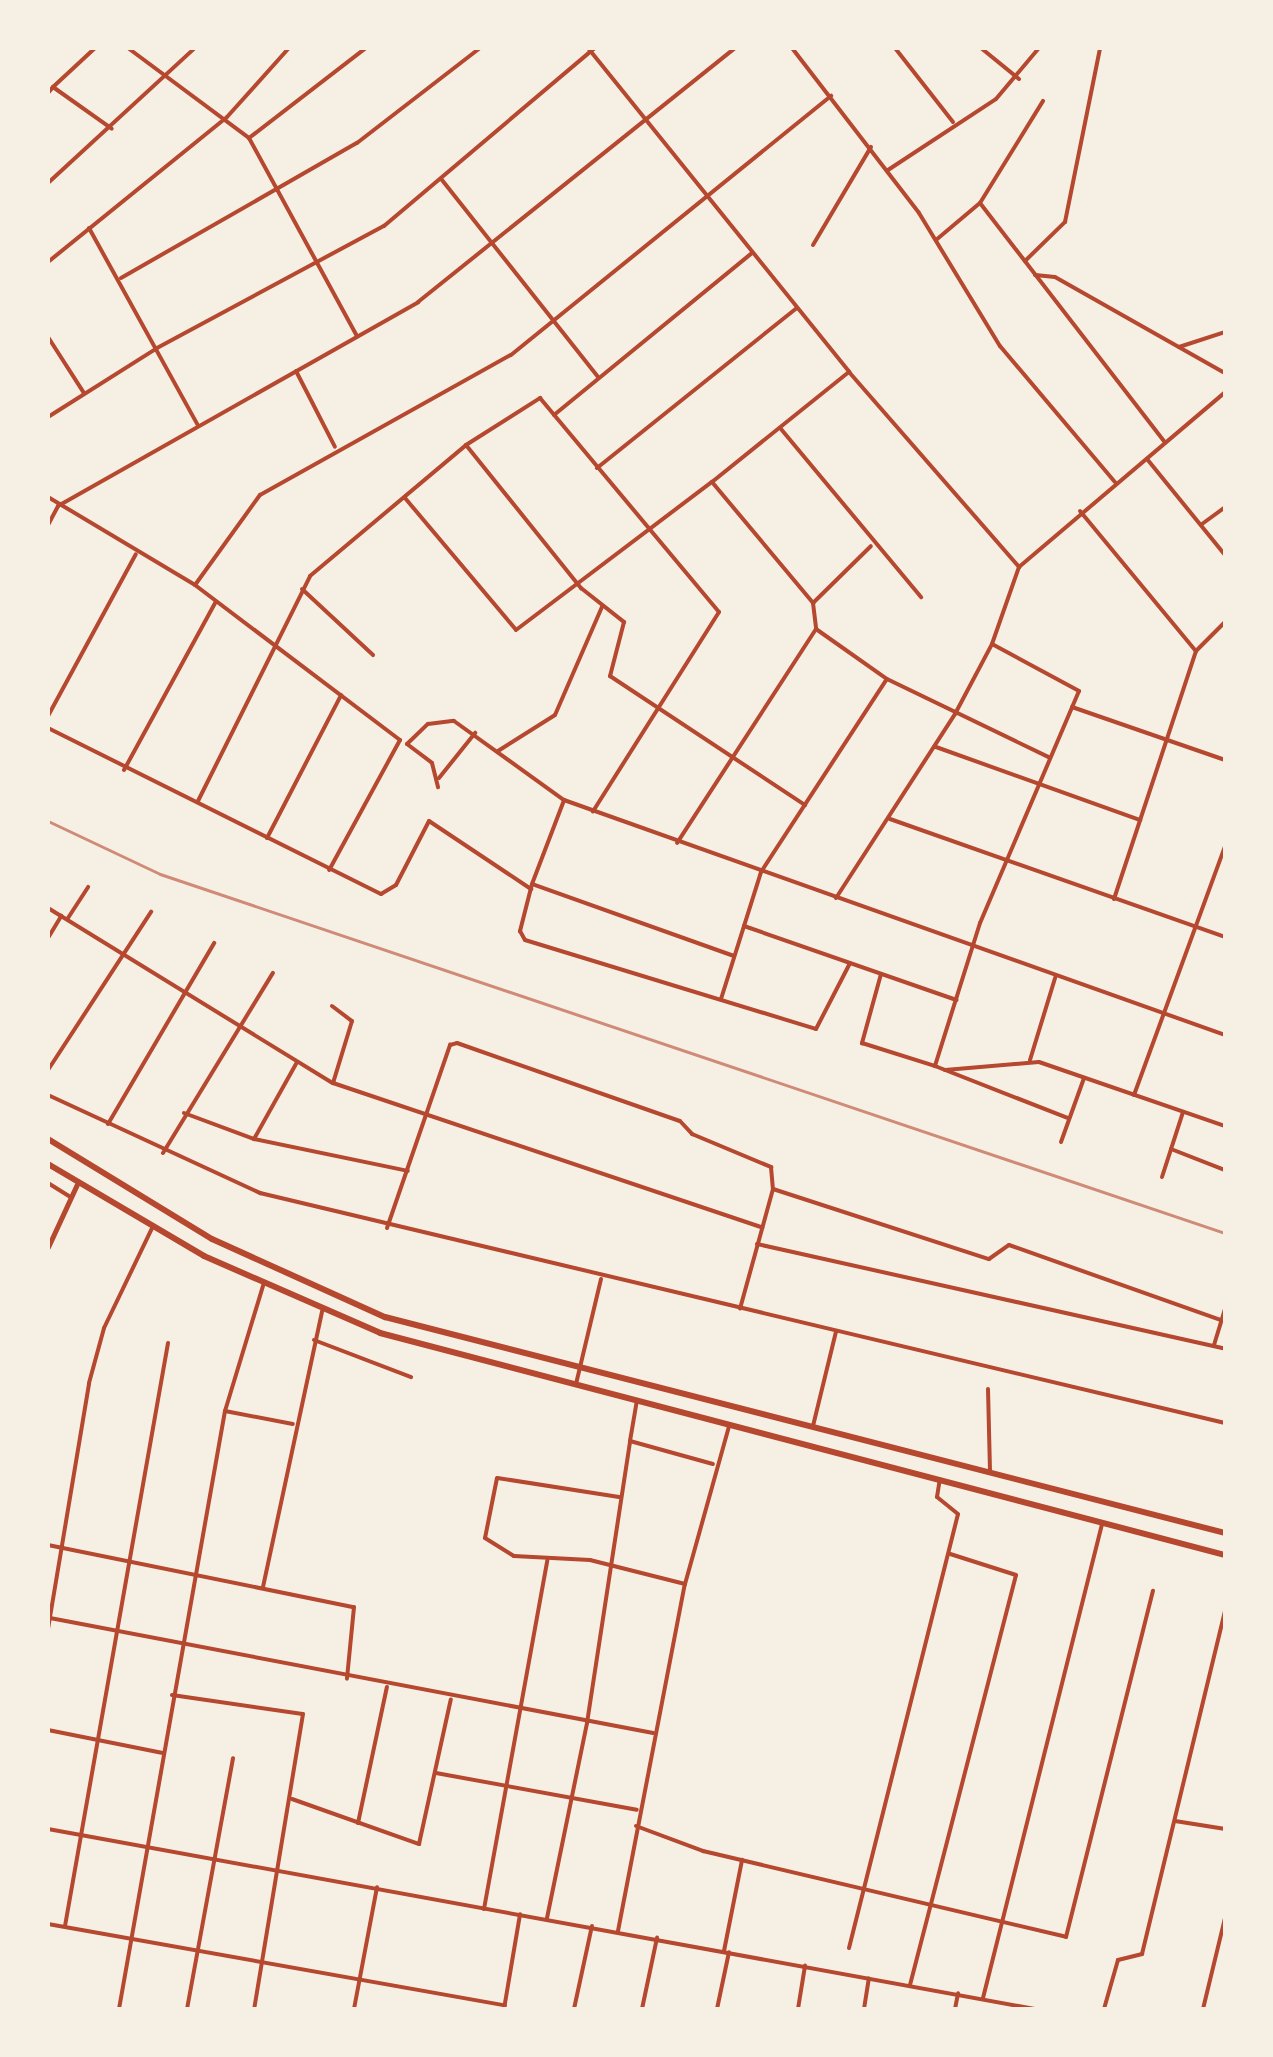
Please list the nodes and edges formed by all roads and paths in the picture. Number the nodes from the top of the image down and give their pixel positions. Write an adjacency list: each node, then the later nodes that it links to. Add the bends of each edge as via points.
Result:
1 (95, 48): 19 (street)
2 (128, 48): 17 (street)
3 (195, 48): 17 (street)
4 (289, 48): 23 (street)
5 (366, 48): 27 (street)
6 (480, 48): 32 (street, via 357,143)
7 (735, 48): 24 (street)
8 (792, 48): 16 (street)
9 (804, 48): 16 (street)
10 (905, 48): 15 (street)
11 (981, 48): 18 (street)
12 (1039, 48): 18 (street)
13 (1100, 48): 40 (street, via 1065,222)
14 (591, 49): 24 (street); 30 (street)
15 (897, 50): 25 (street)
16 (796, 54): 21 (street)
17 (168, 75): 23 (street); 26 (street)
18 (1019, 79): 25 (street)
19 (53, 87): 20 (street); 26 (street)
20 (48, 93)
21 (831, 96): 28 (street); 33 (street)
22 (1043, 101): 34 (street)
23 (227, 117): 27 (street); 35 (street)
24 (642, 122): 33 (street); 38 (street)
25 (953, 122): 29 (street)
26 (112, 129): 31 (street)
27 (249, 138): 32 (street)
28 (871, 147): 29 (street); 37 (street)
29 (888, 170): 36 (street)
30 (442, 180): 38 (street); 42 (street, via 384,226)
31 (48, 183)
32 (278, 188): 42 (street); 44 (street)
33 (707, 199): 39 (street); 46 (street)
34 (980, 203): 36 (street); 40 (street)
35 (89, 228): 41 (street); 44 (street)
36 (936, 240): 68 (street, via 1000,346)
37 (813, 245)
38 (493, 249): 46 (street); 48 (street)
39 (752, 253): 45 (street); 55 (street)
40 (1025, 261): 43 (street)
41 (48, 262)
42 (314, 264): 48 (street); 51 (street)
43 (1035, 275): 50 (street, via 1055,277); 62 (street)
44 (121, 278): 51 (street)
45 (797, 308): 53 (street); 66 (street)
46 (555, 321): 55 (street); 64 (street, via 502,361)
47 (1225, 332): 50 (street)
48 (357, 336): 52 (street)
49 (48, 337): 57 (street)
50 (1179, 347): 54 (street)
51 (157, 348): 57 (street); 60 (street)
52 (295, 370): 60 (street); 64 (street)
53 (849, 372): 61 (street); 80 (street)
54 (1225, 373)
55 (598, 377): 58 (street)
56 (1225, 392): 62 (street)
57 (84, 393): 59 (street)
58 (554, 415): 63 (street, via 534,399); 66 (street)
59 (48, 417)
60 (197, 424): 71 (street)
61 (781, 429): 67 (street); 77 (street)
62 (1165, 442): 65 (street)
63 (466, 445): 70 (street); 82 (street)
64 (335, 447): 81 (street, via 252,501)
65 (1147, 459): 68 (street); 74 (street)
66 (597, 468): 76 (street)
67 (712, 482): 76 (street); 86 (street)
68 (1115, 482): 73 (street)
69 (48, 497): 71 (street)
70 (405, 498): 82 (street, via 516,630); 83 (street)
71 (58, 506): 75 (street); 78 (street)
72 (1225, 507): 74 (street)
73 (1080, 511): 80 (street); 92 (street)
74 (1202, 524): 79 (street)
75 (48, 525)
76 (647, 530): 82 (street); 97 (street, via 719,612)
77 (872, 545): 84 (street); 86 (street)
78 (136, 554): 81 (street); 99 (street)
79 (1225, 555)
80 (1019, 567): 91 (street)
81 (195, 585): 85 (street)
82 (581, 588): 87 (street)
83 (302, 589): 90 (street); 93 (street)
84 (921, 597)
85 (216, 601): 90 (street); 110 (street)
86 (813, 603): 89 (street)
87 (602, 607): 97 (street, via 626,626 608,672); 106 (street, via 555,715)
88 (1225, 622): 92 (street)
89 (816, 629): 94 (street); 108 (street)
90 (277, 644): 95 (street); 115 (street)
91 (992, 644): 96 (street, via 1078,687); 98 (street)
92 (1196, 651): 102 (street)
93 (373, 655)
94 (887, 679): 98 (street); 116 (street)
95 (341, 694): 103 (street); 120 (street)
96 (1072, 707): 102 (street); 107 (street)
97 (660, 709): 108 (street); 117 (street)
98 (955, 714): 105 (street); 107 (street)
99 (48, 716)
100 (48, 728): 110 (street)
101 (475, 733): 104 (street, via 443,717); 106 (street); 111 (street)
102 (1166, 738): 109 (street); 119 (street)
103 (400, 740): 104 (street); 124 (street)
104 (407, 744): 111 (street)
105 (936, 747): 112 (street); 118 (street)
106 (498, 751): 114 (street)
107 (1048, 757): 112 (street)
108 (730, 759): 116 (street); 121 (street)
109 (1225, 760)
110 (124, 770): 115 (street)
111 (439, 778): 113 (street)
112 (1037, 784): 119 (street); 123 (street)
113 (438, 787)
114 (564, 800): 117 (street); 126 (street)
115 (198, 801): 120 (street)
116 (805, 805): 125 (street)
117 (593, 811): 121 (street)
118 (890, 819): 123 (street); 128 (street)
119 (1140, 820): 129 (street)
120 (267, 838): 124 (street)
121 (677, 843): 125 (street)
122 (1225, 846): 135 (street)
123 (1006, 860): 129 (street); 139 (street)
124 (329, 870): 126 (street, via 390,892 432,821)
125 (761, 872): 128 (street); 134 (street)
126 (532, 886): 141 (street); 147 (street, via 525,940)
127 (88, 887): 133 (street)
128 (836, 898): 139 (street)
129 (1114, 899): 135 (street)
130 (48, 908): 132 (street)
131 (151, 912): 140 (street)
132 (62, 915): 133 (street); 137 (street)
133 (68, 918): 140 (street)
134 (744, 926): 141 (street); 142 (street)
135 (1195, 927): 136 (street); 150 (street)
136 (1225, 937)
137 (48, 938)
138 (214, 943): 146 (street)
139 (975, 950): 145 (street); 148 (street)
140 (124, 954): 146 (street); 156 (street)
141 (734, 956): 147 (street)
142 (850, 963): 144 (street); 147 (street, via 816,1029)
143 (273, 973): 151 (street)
144 (881, 974): 148 (street); 155 (street, via 862,1043)
145 (1055, 977): 150 (street); 153 (street)
146 (181, 990): 151 (street); 166 (street)
147 (721, 999)
148 (956, 1000): 155 (street)
149 (332, 1006): 159 (street, via 352,1021)
150 (1164, 1013): 152 (street); 161 (street)
151 (239, 1026): 154 (street); 163 (street)
152 (1225, 1035)
153 (1030, 1060): 157 (street); 158 (street)
154 (296, 1064): 159 (street); 169 (street)
155 (935, 1066): 157 (street)
156 (48, 1070)
157 (944, 1070): 165 (street)
158 (1084, 1078): 161 (street); 165 (street)
159 (333, 1083): 164 (street)
160 (48, 1095): 166 (street)
161 (1134, 1095): 162 (street)
162 (1183, 1112): 167 (street); 171 (street)
163 (184, 1113): 169 (street); 172 (street)
164 (427, 1117): 175 (street); 179 (street, via 450,1045 457,1043 680,1121 692,1134 771,1167); 182 (street)
165 (1068, 1118): 170 (street)
166 (108, 1124): 172 (street)
167 (1225, 1126)
168 (48, 1139): 197 (main road, via 212,1239 325,1293)
169 (254, 1139): 175 (street)
170 (1061, 1142)
171 (1171, 1149): 174 (street); 176 (street)
172 (163, 1153): 183 (street, via 255,1192)
173 (48, 1164): 177 (main road)
174 (1225, 1170)
175 (408, 1171): 183 (street)
176 (1162, 1177)
177 (78, 1182): 180 (street); 181 (main road)
178 (48, 1183): 180 (street)
179 (773, 1189): 182 (street); 191 (street, via 989,1259 1009,1245)
180 (70, 1197): 185 (street)
181 (153, 1226): 187 (main road); 215 (street, via 104,1328)
182 (762, 1227): 184 (street)
183 (387, 1228): 186 (street)
184 (757, 1244): 188 (street); 195 (street)
185 (48, 1247)
186 (601, 1279): 188 (street); 197 (street)
187 (263, 1286): 190 (main road); 202 (street)
188 (740, 1309): 192 (street)
189 (1225, 1309): 191 (street)
190 (322, 1311): 193 (street); 199 (main road)
191 (1221, 1320): 195 (street)
192 (836, 1332): 204 (street); 206 (street)
193 (314, 1340): 198 (street); 205 (street)
194 (168, 1343): 219 (street)
195 (1214, 1346): 196 (street)
196 (1225, 1349)
197 (580, 1369): 199 (street); 206 (main road)
198 (411, 1377)
199 (576, 1384): 201 (main road)
200 (988, 1389): 209 (street)
201 (637, 1400): 203 (main road); 207 (street)
202 (225, 1411): 205 (street); 221 (street)
203 (730, 1423): 208 (street); 210 (main road)
204 (1225, 1423)
205 (294, 1424): 223 (street)
206 (813, 1428): 209 (main road)
207 (630, 1441): 208 (street); 211 (street)
208 (713, 1464): 222 (street)
209 (990, 1473): 213 (main road)
210 (940, 1477): 212 (main road); 216 (street, via 937,1497 958,1511)
211 (619, 1497): 218 (street, via 492,1481 485,1538 514,1556); 220 (street)
212 (1102, 1521): 217 (main road); 263 (street)
213 (1225, 1533)
214 (48, 1545): 215 (street)
215 (62, 1547): 219 (street); 226 (street)
216 (950, 1554): 257 (street); 258 (street, via 1016,1575)
217 (1225, 1555)
218 (547, 1561): 220 (street, via 590,1560); 234 (street)
219 (129, 1562): 221 (street); 228 (street)
220 (612, 1570): 222 (street); 235 (street)
221 (195, 1575): 223 (street); 229 (street)
222 (685, 1584): 237 (street)
223 (263, 1587): 230 (street, via 354,1607)
224 (1153, 1591): 263 (street, via 1068,1934)
225 (1225, 1610): 246 (street)
226 (50, 1618): 227 (street); 228 (street)
227 (48, 1629)
228 (115, 1632): 229 (street); 238 (street)
229 (181, 1646): 230 (street); 232 (street)
230 (347, 1679): 231 (street)
231 (387, 1687): 233 (street); 247 (street)
232 (172, 1695): 239 (street); 244 (street, via 303,1714)
233 (451, 1699): 234 (street); 241 (street)
234 (520, 1711): 235 (street); 242 (street)
235 (587, 1723): 237 (street); 243 (street)
236 (48, 1730): 238 (street)
237 (653, 1733): 245 (street)
238 (95, 1740): 239 (street); 251 (street)
239 (163, 1753): 252 (street)
240 (233, 1758): 253 (street)
241 (436, 1773): 242 (street); 247 (street, via 419,1844)
242 (506, 1787): 243 (street); 259 (street)
243 (571, 1798): 245 (street); 261 (street)
244 (292, 1799): 247 (street); 255 (street)
245 (637, 1810): 248 (street)
246 (1175, 1821): 250 (street); 293 (street, via 1142,1954 1118,1960)
247 (358, 1823)
248 (636, 1826): 254 (street); 267 (street)
249 (48, 1829): 251 (street)
250 (1225, 1829)
251 (81, 1835): 252 (street); 265 (street)
252 (146, 1846): 253 (street); 268 (street)
253 (214, 1856): 255 (street); 271 (street)
254 (742, 1860): 257 (street); 272 (street)
255 (277, 1869): 256 (street); 273 (street)
256 (377, 1887): 259 (street); 276 (street)
257 (863, 1888): 258 (street); 270 (street)
258 (930, 1904): 263 (street); 277 (street)
259 (484, 1909): 260 (street)
260 (520, 1914): 261 (street); 280 (street)
261 (547, 1918): 266 (street)
262 (1225, 1918): 294 (street)
263 (999, 1922): 279 (street)
264 (48, 1924): 265 (street)
265 (65, 1926): 268 (street)
266 (592, 1926): 267 (street); 286 (street)
267 (618, 1931): 269 (street)
268 (131, 1937): 271 (street); 282 (street)
269 (657, 1938): 272 (street); 287 (street)
270 (849, 1948)
271 (198, 1951): 273 (street); 283 (street)
272 (726, 1951): 274 (street); 288 (street)
273 (261, 1963): 276 (street); 284 (street)
274 (805, 1966): 275 (street); 289 (street)
275 (869, 1978): 277 (street); 290 (street)
276 (359, 1982): 280 (street); 285 (street)
277 (910, 1985): 278 (street)
278 (958, 1993): 279 (street); 291 (street)
279 (983, 1998): 281 (street)
280 (504, 2007)
281 (1026, 2008): 292 (street)
282 (119, 2009)
283 (187, 2009)
284 (254, 2009)
285 (354, 2009)
286 (574, 2009)
287 (642, 2009)
288 (717, 2009)
289 (798, 2009)
290 (864, 2009)
291 (955, 2009)
292 (1035, 2009)
293 (1104, 2009)
294 (1203, 2009)

